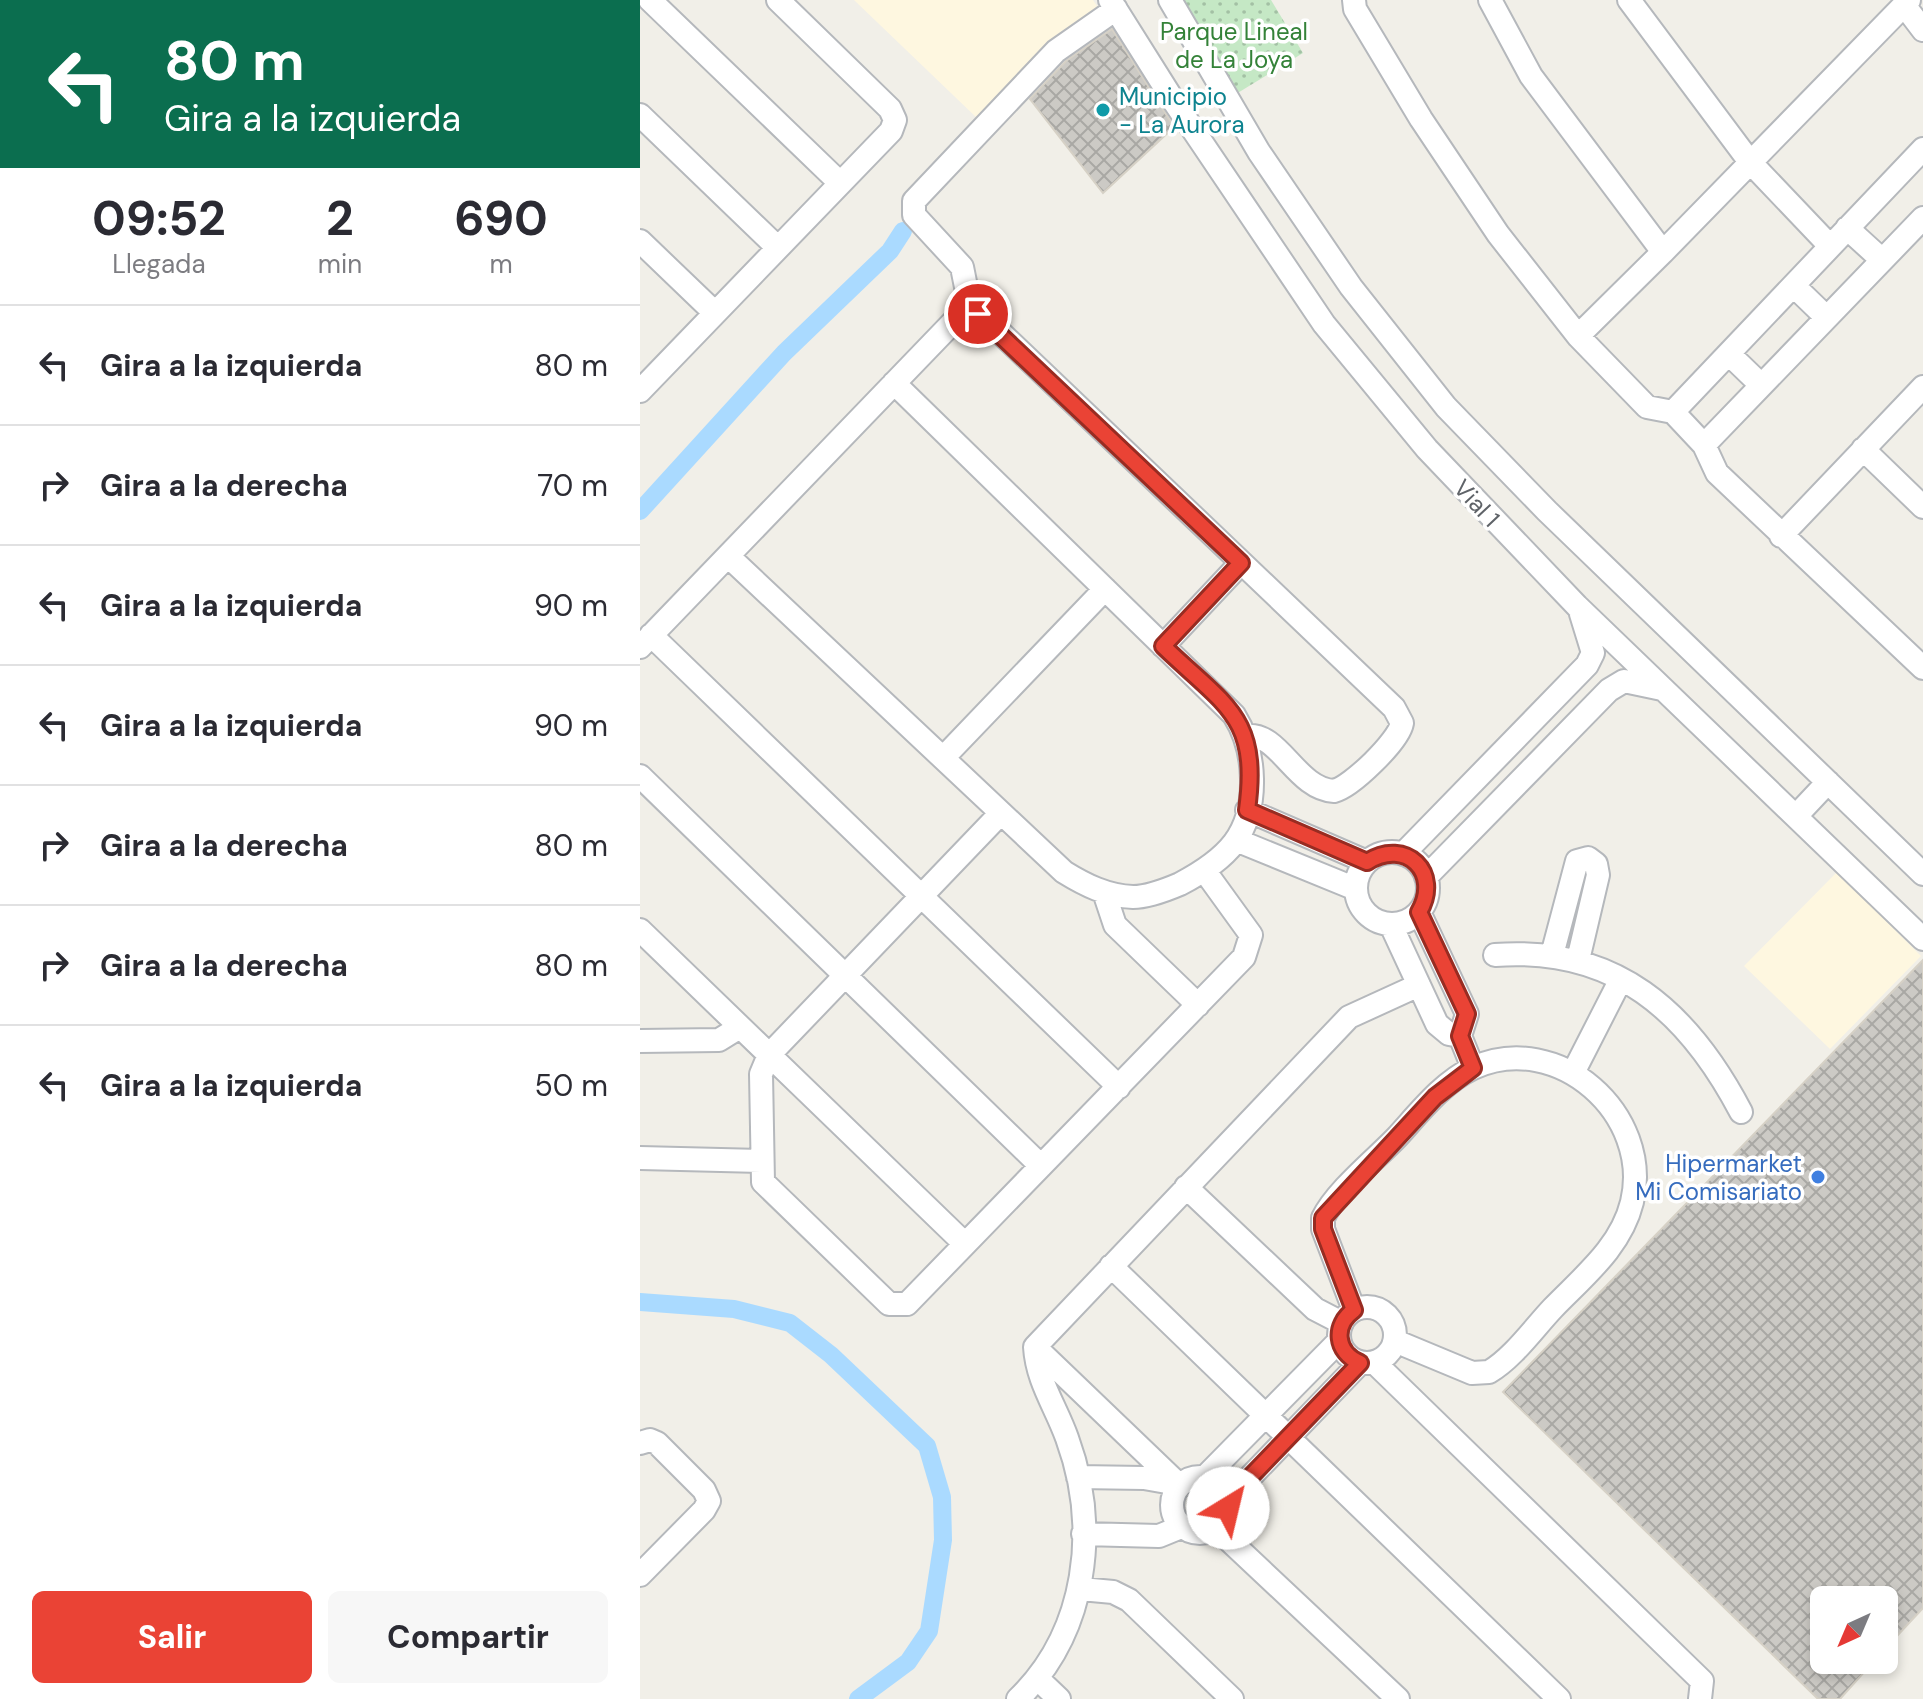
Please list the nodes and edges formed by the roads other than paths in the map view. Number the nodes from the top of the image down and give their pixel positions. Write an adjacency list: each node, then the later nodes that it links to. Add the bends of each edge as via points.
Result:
1 (650, 0): 13 (street)
2 (778, 0): 13 (street, via 890,109 895,120 891,131)
3 (1170, 0): 47 (street, Vial 1, via 1276,176 1351,287 1446,407)
4 (1354, 0): 25 (street, via 1374,41 1498,234)
5 (1490, 0): 19 (street, via 1531,76)
6 (1629, 0): 12 (street)
7 (1906, 3): 9 (street); 12 (street)
8 (1113, 4): 23 (street, via 1056,51 914,201 914,215 962,267); 39 (street, Vial 1, via 1324,324 1427,449)
9 (1923, 30)
10 (640, 115): 17 (street)
11 (1923, 149): 15 (street)
12 (1750, 162): 18 (street); 19 (street)
13 (839, 182): 17 (street)
14 (1923, 218): 20 (street)
15 (1847, 228): 18 (street); 20 (street)
16 (640, 241): 22 (street)
17 (776, 246): 22 (street)
18 (1830, 246): 21 (street)
19 (1663, 252): 25 (street)
20 (1881, 259): 24 (street)
21 (1794, 286): 24 (street); 26 (street)
22 (714, 312): 27 (street)
23 (971, 312): 28 (street, via 958,317); 37 (street, via 984,317)
24 (1825, 316): 29 (street)
25 (1578, 336): 31 (street, via 1647,407)
26 (1729, 354): 29 (street); 31 (street)
27 (644, 379)
28 (894, 383): 36 (street); 38 (street)
29 (1760, 384): 32 (street)
30 (1923, 387): 33 (street)
31 (1673, 412): 32 (street)
32 (1704, 445): 35 (street, via 1717,473)
33 (1863, 449): 34 (street); 35 (street)
34 (1923, 507)
35 (1781, 536): 42 (street)
36 (728, 556): 40 (street); 45 (street)
37 (1241, 563): 41 (street); 44 (street, via 1394,708 1402,723 1397,736 1350,783 1334,791 1309,783 1263,738)
38 (1105, 589): 41 (street); 45 (street)
39 (1577, 606): 43 (street, Vial 1); 52 (street, via 1593,653 1587,665)
40 (646, 641): 59 (street)
41 (1163, 646): 44 (street, via 1234,715)
42 (1923, 668)
43 (1663, 689): 50 (street, Vial 1); 56 (street, via 1624,681 1609,690)
44 (1246, 736): 48 (street, via 1252,768)
45 (943, 758): 49 (street)
46 (640, 776): 67 (street)
47 (1828, 782): 50 (street); 55 (street, Vial 1)
48 (1247, 810): 51 (street); 53 (street)
49 (1001, 813): 58 (street, via 1064,872); 59 (street)
50 (1796, 816): 63 (street, Vial 1)
51 (1236, 840): 54 (street); 57 (street)
52 (1403, 854): 53 (street, via 1378,855); 56 (street)
53 (1367, 862): 57 (street)
54 (1204, 870): 58 (street, via 1149,895); 70 (street, via 1251,940 1244,957)
55 (1923, 874)
56 (1426, 877): 60 (street, via 1428,890)
57 (1356, 889): 61 (street, via 1364,911)
58 (1104, 892): 70 (street, via 1115,925)
59 (922, 897): 67 (street); 77 (street)
60 (1419, 912): 61 (street); 72 (street, via 1467,1014)
61 (1391, 925): 69 (street)
62 (640, 930): 71 (street)
63 (1923, 939)
64 (1495, 955): 65 (street)
65 (1552, 955): 66 (street); 66 (street, via 1574,865 1588,858 1598,875)
66 (1578, 960): 68 (street)
67 (847, 974): 74 (street); 81 (street)
68 (1621, 979): 76 (street); 78 (street, via 1684,1026 1712,1061)
69 (1419, 985): 72 (street, via 1437,1024); 82 (street, via 1349,1017)
70 (1198, 1005): 77 (street)
71 (740, 1027): 73 (street, via 719,1040); 74 (street)
72 (1460, 1036): 75 (street)
73 (640, 1041)
74 (769, 1055): 80 (street, via 761,1074); 83 (street)
75 (1473, 1068): 76 (street, via 1520,1060); 85 (street, via 1435,1097 1326,1212 1323,1229)
76 (1573, 1073): 86 (street, via 1606,1099 1626,1129 1634,1154 1632,1203 1616,1240 1489,1372 1472,1373)
77 (1119, 1087): 81 (street)
78 (1741, 1112)
79 (640, 1158): 80 (street)
80 (761, 1161): 83 (street, via 763,1182 772,1194 889,1304 907,1304)
81 (1041, 1166): 83 (street)
82 (1186, 1187): 84 (street); 85 (street, via 1315,1309)
83 (965, 1244)
84 (1111, 1266): 87 (street); 89 (street)
85 (1345, 1325): 86 (street, via 1364,1307 1384,1313); 88 (street, via 1346,1355); 89 (street)
86 (1395, 1341): 88 (street, via 1392,1350)
87 (1035, 1347): 92 (street, via 1037,1369 1068,1439); 94 (street)
88 (1367, 1363): 90 (street); 107 (street, via 1702,1681)
89 (1266, 1415): 90 (street); 93 (street)
90 (1289, 1438): 95 (street); 106 (street)
91 (640, 1443): 99 (street, via 657,1443 709,1501)
92 (1078, 1477): 94 (street, via 1144,1478); 98 (street)
93 (1205, 1477): 94 (street); 95 (street, via 1216,1481)
94 (1179, 1485): 96 (street, via 1171,1501)
95 (1228, 1500): 97 (street, via 1226,1515)
96 (1181, 1527): 97 (street, via 1199,1533); 98 (street, via 1159,1536)
97 (1216, 1528): 105 (street)
98 (1083, 1534): 100 (street)
99 (640, 1575)
100 (1081, 1589): 101 (street, via 1060,1647); 104 (street, via 1113,1592 1129,1600)
101 (1038, 1679): 102 (street); 103 (street)
102 (1018, 1699)
103 (1059, 1699)
104 (1232, 1699)
105 (1398, 1699)
106 (1559, 1699)
107 (1700, 1699)

